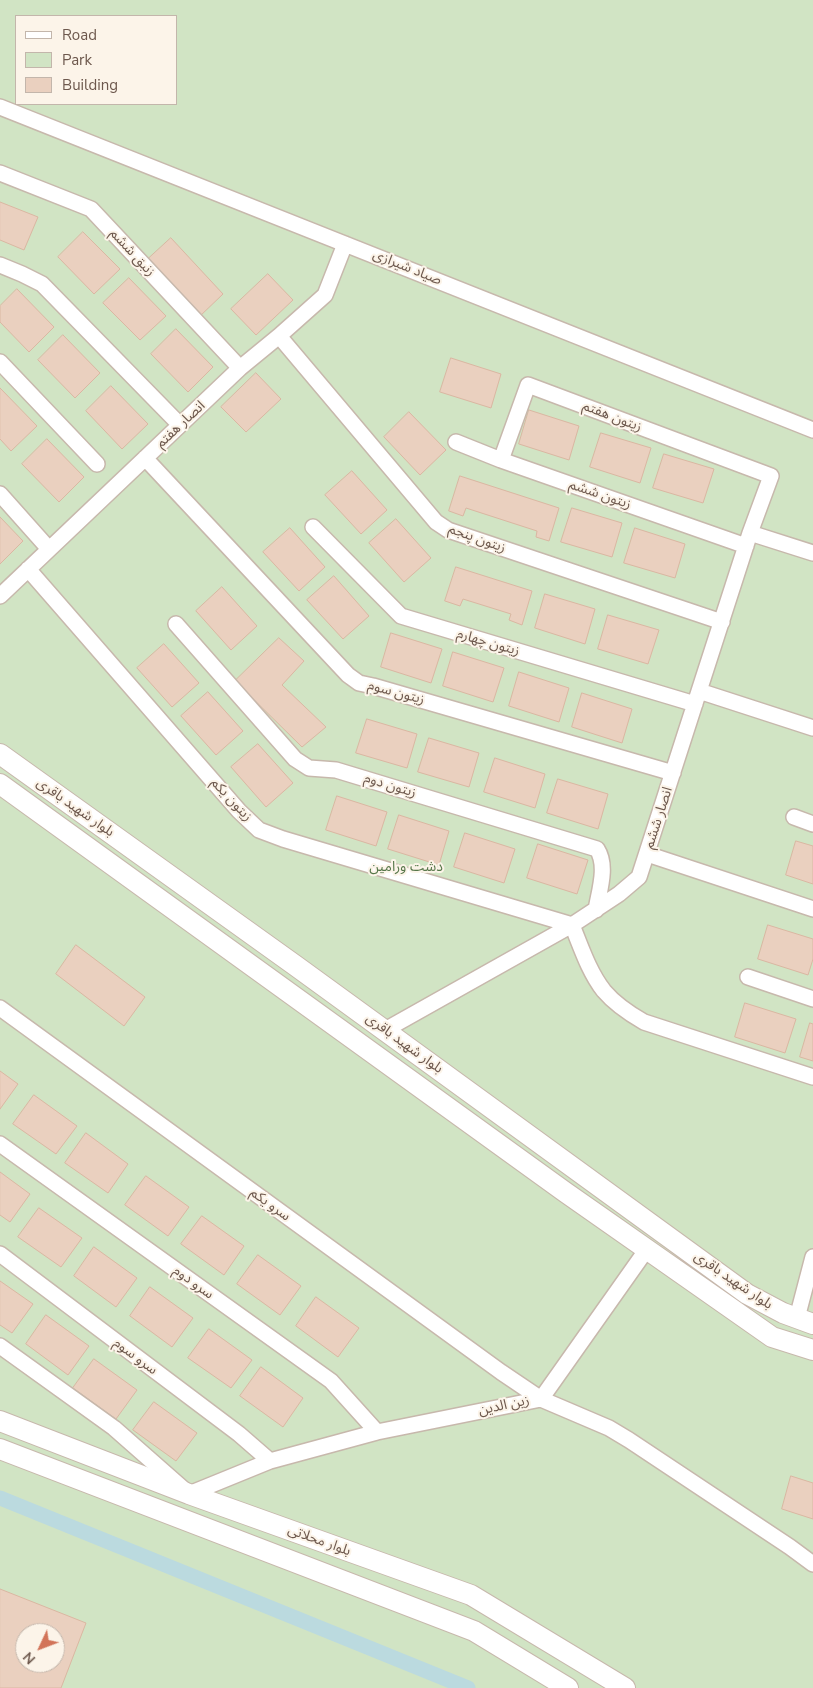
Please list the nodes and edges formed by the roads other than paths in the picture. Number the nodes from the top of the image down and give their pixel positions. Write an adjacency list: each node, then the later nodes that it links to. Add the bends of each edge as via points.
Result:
1 (0, 107): 3 (street, صیاد شیرازی)
2 (0, 173): 7 (street, زنبق ششم, via 91,209)
3 (344, 244): 5 (street, انصار هفتم, via 324,295); 9 (street, صیاد شیرازی)
4 (0, 265): 8 (street, via 42,284)
5 (280, 336): 7 (street, انصار هفتم); 22 (street, زیتون پنجم, via 436,522 448,530)
6 (0, 362): 13 (street)
7 (240, 368): 8 (street, انصار هفتم)
8 (180, 425): 11 (street, انصار هفتم)
9 (813, 430)
10 (456, 442): 12 (street, زیتون ششم)
11 (145, 458): 18 (street, انصار هفتم); 27 (street, زیتون سوم, via 348,675 360,683)
12 (501, 460): 14 (street, زیتون هفتم, via 528,385); 17 (street, زیتون ششم)
13 (98, 464)
14 (771, 476): 17 (street, انصار ششم)
15 (0, 494): 18 (street)
16 (313, 527): 24 (street, زیتون چهارم, via 401,616)
17 (748, 539): 19 (street, زیتون ششم); 22 (street, انصار ششم)
18 (49, 549): 20 (street, انصار هفتم)
19 (813, 553)
20 (28, 569): 21 (street, انصار هفتم); 34 (street, زیتون یکم, via 259,830)
21 (0, 596)
22 (722, 622): 24 (street, انصار ششم)
23 (176, 624): 33 (street, زیتون دوم, via 296,759 310,768 336,770 597,849 603,864)
24 (697, 698): 25 (street, زیتون چهارم); 27 (street, انصار ششم)
25 (813, 728)
26 (0, 754): 38 (street, بلوار شهید باقری)
27 (673, 774): 31 (street, انصار ششم)
28 (0, 784): 39 (street, بلوار شهید باقری)
29 (794, 817): 30 (street)
30 (813, 824)
31 (647, 854): 32 (street); 33 (street, انصار ششم, via 639,877)
32 (813, 909)
33 (596, 910): 34 (street, انصار ششم)
34 (572, 925): 38 (street, انصار ششم); 40 (street, via 588,965 605,992 626,1012 644,1022)
35 (748, 977): 36 (street)
36 (813, 999)
37 (0, 1008): 48 (street, سرو یکم)
38 (385, 1030): 39 (street); 45 (street, بلوار شهید باقری, via 747,1294)
39 (368, 1050): 42 (street, بلوار شهید باقری)
40 (813, 1078)
41 (0, 1144): 50 (street, سرو دوم, via 331,1381)
42 (647, 1249): 47 (street, بلوار شهید باقری, via 772,1337); 48 (street)
43 (0, 1254): 52 (street, سرو سوم)
44 (813, 1258): 45 (street)
45 (805, 1321)
46 (0, 1346): 53 (street, via 114,1428)
47 (813, 1350)
48 (541, 1399): 50 (street, زین الدین); 55 (street, زین الدین, via 609,1428)
49 (0, 1421): 53 (street, بلوار محلاتی)
50 (377, 1432): 52 (street, زین الدین)
51 (0, 1449): 54 (street, بلوار محلاتی)
52 (270, 1461): 53 (street, زین الدین)
53 (189, 1494): 54 (street); 59 (street, بلوار محلاتی, via 471,1595)
54 (182, 1519): 58 (street, بلوار محلاتی, via 474,1631)
55 (790, 1547): 56 (street); 57 (street, زین الدین)
56 (813, 1549)
57 (813, 1564)
58 (568, 1688)
59 (625, 1688)

